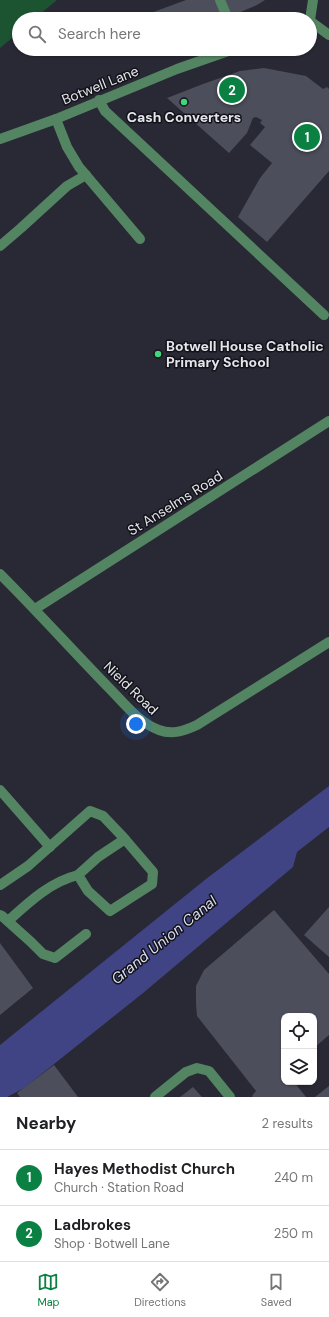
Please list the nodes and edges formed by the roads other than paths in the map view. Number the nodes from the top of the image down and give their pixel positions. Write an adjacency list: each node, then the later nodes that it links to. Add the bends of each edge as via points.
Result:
1 (220, 0): 3 (street)
2 (313, 0): 4 (street)
3 (225, 12)
4 (311, 12)
5 (317, 26): 6 (street)
6 (329, 35)
7 (214, 56): 8 (street, Botwell Lane)
8 (99, 100): 9 (street, Botwell Lane); 14 (street, via 105,111)
9 (56, 118): 10 (street, Botwell Lane); 11 (street, via 67,147)
10 (0, 139)
11 (86, 175): 12 (street); 13 (street, via 67,186)
12 (140, 239)
13 (0, 246)
14 (324, 315)
15 (329, 422): 17 (street, St Anselms Road)
16 (0, 574): 17 (street, Nield Road)
17 (35, 609): 18 (street, Nield Road, via 77,656 142,721 166,732 183,731 197,725)
18 (329, 642)
19 (0, 790): 21 (street)
20 (125, 839): 21 (street, via 103,816 90,811); 22 (street, via 98,857); 22 (street, via 153,872 152,884 110,911 88,891)
21 (50, 847): 23 (street, via 28,866)
22 (78, 875): 24 (street, via 65,878)
23 (1, 883)
24 (3, 916): 25 (street, via 43,954 55,958)
25 (86, 934)
26 (155, 1097): 27 (street, via 186,1072 197,1068 209,1071)
27 (230, 1097)

